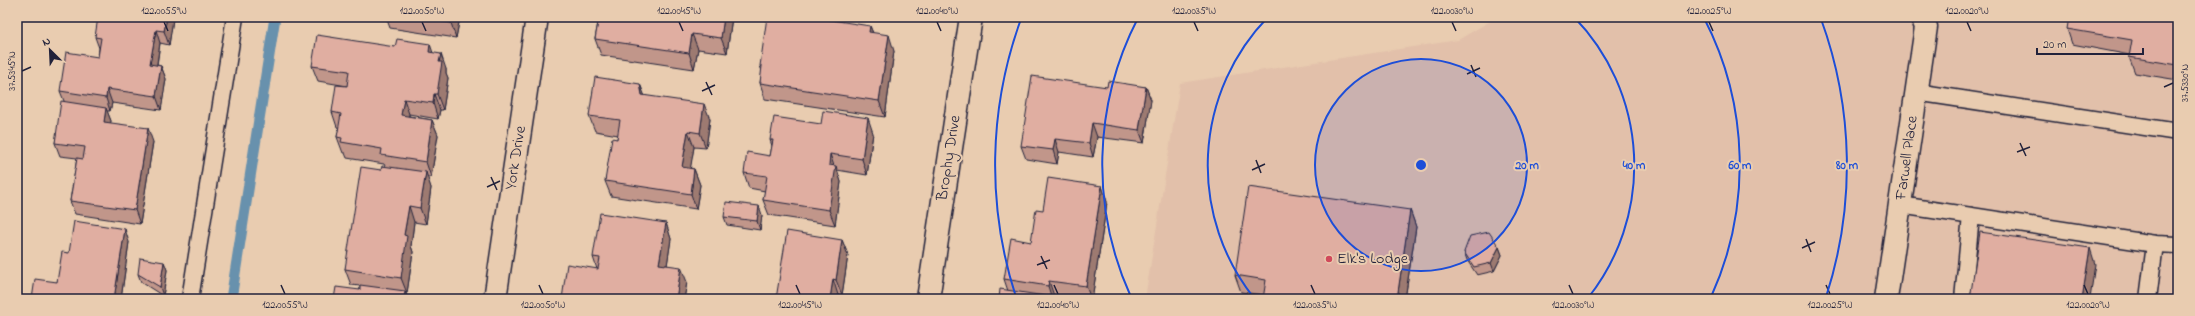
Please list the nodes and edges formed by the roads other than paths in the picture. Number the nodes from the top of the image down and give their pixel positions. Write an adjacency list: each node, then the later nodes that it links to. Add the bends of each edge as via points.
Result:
1 (235, 17): 11 (lane)
2 (537, 17): 12 (street, York Drive)
3 (971, 17): 13 (street, Brophy Drive)
4 (1922, 17): 5 (street, Farwell Place, via 1926,27)
5 (1916, 92): 6 (lane); 7 (street, Farwell Place)
6 (2178, 132)
7 (1900, 205): 8 (lane); 14 (street, Farwell Place)
8 (1971, 216): 9 (lane); 15 (lane)
9 (2155, 244): 10 (lane); 16 (lane)
10 (2178, 244)
11 (190, 299)
12 (495, 299)
13 (928, 299)
14 (1886, 299)
15 (1963, 299)
16 (2148, 299)

